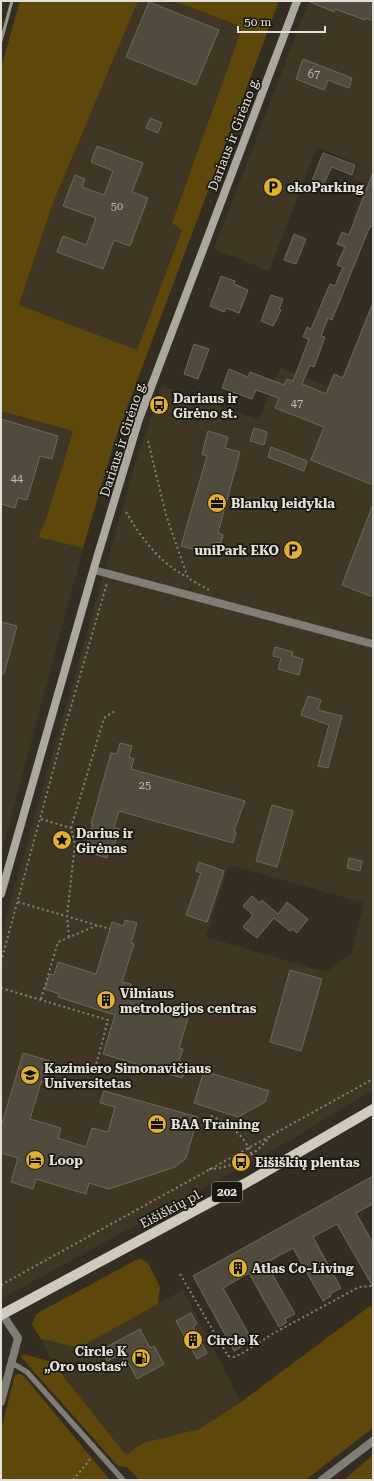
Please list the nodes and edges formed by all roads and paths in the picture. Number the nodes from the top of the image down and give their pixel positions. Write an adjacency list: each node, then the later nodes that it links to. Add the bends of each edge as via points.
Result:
1 (297, 1): 4 (main road, Dariaus ir Girėno g., via 139,420)
2 (148, 441): 6 (path, via 166,515)
3 (126, 512): 6 (path, via 141,538 175,571)
4 (94, 570): 5 (street); 13 (main road, Dariaus ir Girėno g.)
5 (109, 574): 8 (street); 10 (path)
6 (188, 578): 7 (path)
7 (213, 592)
8 (373, 644)
9 (115, 711): 11 (path, via 104,718)
10 (41, 819): 11 (path); 14 (path)
11 (71, 828): 12 (path); 15 (path, via 75,844)
12 (90, 834)
13 (1, 894)
14 (18, 902): 15 (path); 19 (path)
15 (67, 916): 16 (path); 18 (path)
16 (98, 925): 17 (path); 18 (path)
17 (110, 929)
18 (69, 937): 21 (path, via 58,942)
19 (1, 962)
20 (1, 988): 21 (path)
21 (41, 1000): 22 (path, via 108,1020)
22 (96, 1065)
23 (373, 1079): 26 (path)
24 (373, 1109): 33 (main road, Eišiškių pl. / 202, via 246,1182)
25 (211, 1116): 27 (path, via 228,1123)
26 (270, 1135): 27 (path); 28 (path)
27 (249, 1147): 28 (path); 29 (path)
28 (252, 1155): 29 (path, via 234,1165)
29 (208, 1169): 31 (path)
30 (180, 1274): 32 (path, via 228,1356 234,1357 274,1332 359,1287)
31 (1, 1285)
32 (373, 1286)
33 (2, 1315): 34 (street, via 18,1338)
34 (12, 1363): 35 (street); 37 (lane, via 27,1372)
35 (1, 1402)
36 (373, 1441): 40 (street)
37 (97, 1451): 38 (path); 39 (lane)
38 (73, 1480)
39 (123, 1480)
40 (322, 1480)

